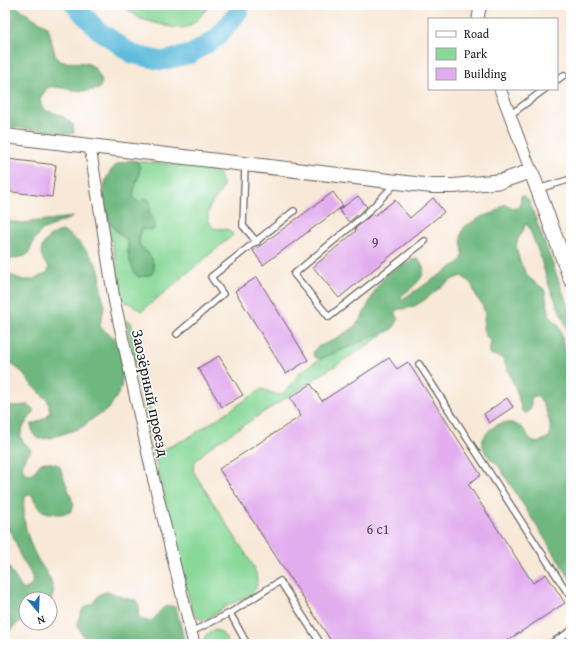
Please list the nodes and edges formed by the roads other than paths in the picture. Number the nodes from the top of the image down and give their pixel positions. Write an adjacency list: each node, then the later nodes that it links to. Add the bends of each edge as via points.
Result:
1 (481, 5): 2 (street)
2 (478, 18)
3 (564, 75): 4 (lane)
4 (558, 79)
5 (500, 90): 7 (street)
6 (544, 90): 7 (lane)
7 (510, 115): 11 (street)
8 (5, 136): 9 (street)
9 (90, 147): 10 (street); 24 (street, Заозёрный проезд, via 114,299 154,481)
10 (245, 164): 13 (street); 17 (lane, via 243,226)
11 (530, 171): 13 (street, via 502,181 454,186); 14 (street)
12 (571, 179): 14 (lane)
13 (398, 182): 16 (lane, via 366,214 294,274 329,318)
14 (538, 190): 18 (street)
15 (294, 211): 17 (lane)
16 (425, 241)
17 (257, 242): 19 (lane, via 211,277 223,294)
18 (571, 280)
19 (177, 334)
20 (419, 364): 21 (lane)
21 (571, 598)
22 (230, 613): 24 (lane); 26 (lane); 27 (lane, via 280,581)
23 (571, 631): 28 (lane)
24 (191, 632): 25 (street, Заозёрный проезд)
25 (194, 644)
26 (247, 644)
27 (321, 644)
28 (550, 644)

